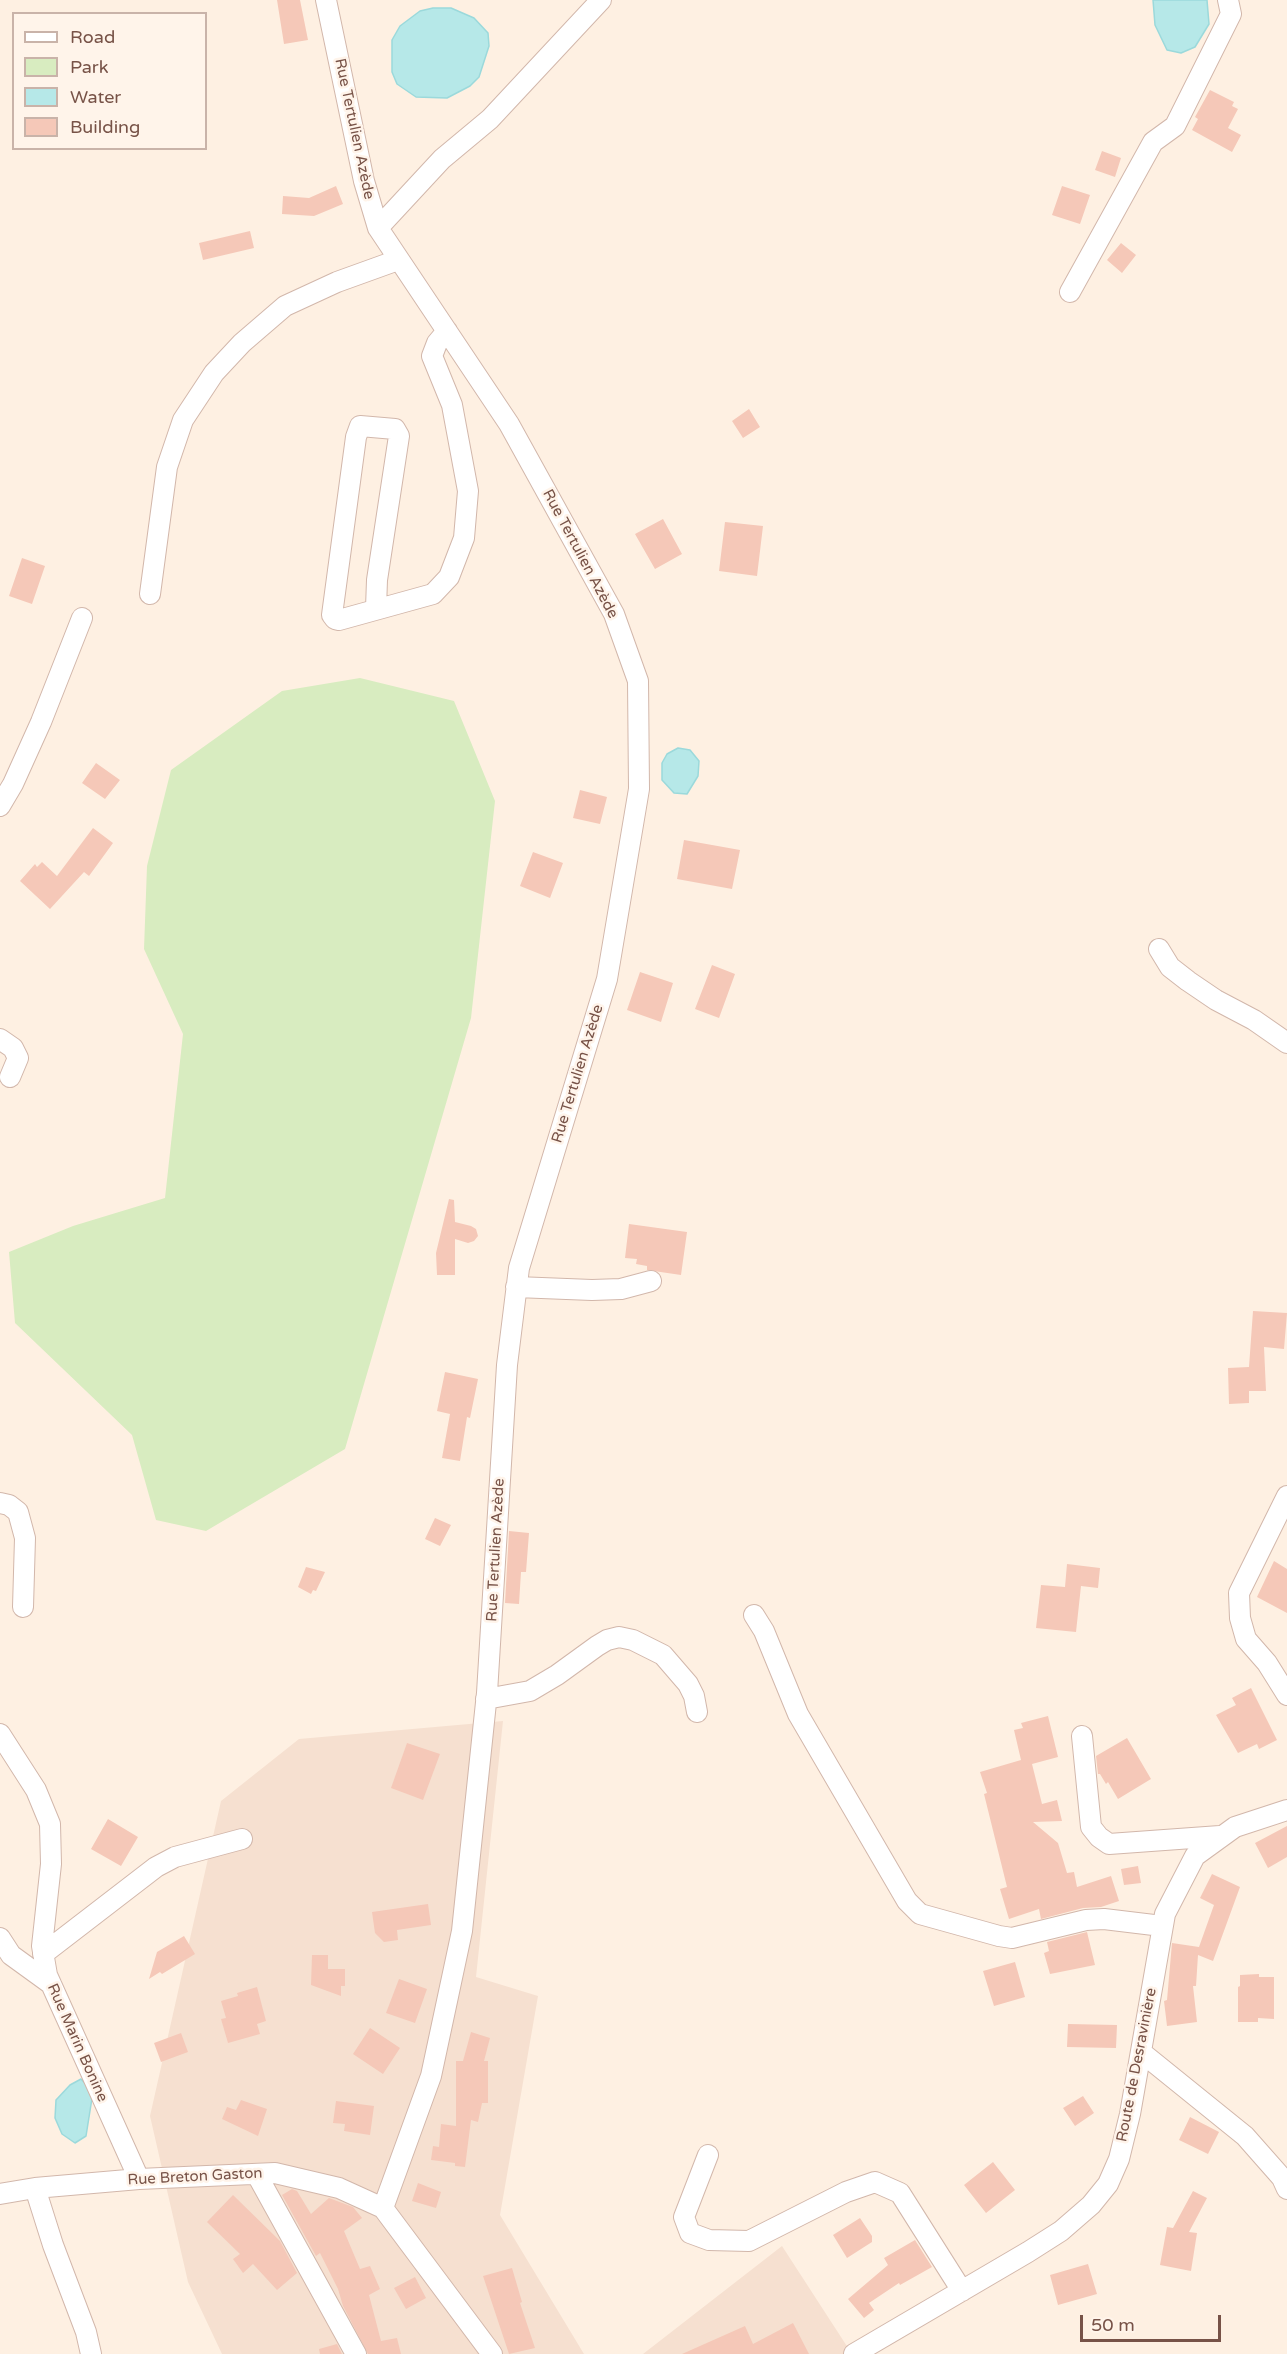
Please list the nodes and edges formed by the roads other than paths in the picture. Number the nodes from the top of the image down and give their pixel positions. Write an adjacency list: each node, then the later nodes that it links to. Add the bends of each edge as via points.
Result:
1 (326, 0): 4 (street, Rue Tertulien Azède, via 364,181)
2 (601, 0): 4 (street, via 490,119 442,159)
3 (1228, 0): 6 (street, via 1231,15 1175,126 1153,142)
4 (378, 228): 5 (street, Rue Tertulien Azède)
5 (398, 260): 7 (street, Rue Tertulien Azède); 8 (street, via 285,306 214,372 183,420 167,467)
6 (1070, 292)
7 (447, 331): 9 (street, via 432,356 452,405 468,491 464,538 449,577 433,594); 17 (street, Rue Tertulien Azède, via 509,424 614,614 638,681 639,789 607,978)
8 (150, 594)
9 (376, 608): 9 (street, via 399,436 395,429 360,426 332,615 339,620)
10 (82, 618): 11 (street, via 41,722)
11 (0, 806)
12 (1159, 949): 14 (street, via 1170,967 1188,981)
13 (0, 1040): 15 (street, via 13,1048 18,1058)
14 (1287, 1043)
15 (10, 1077)
16 (651, 1281): 17 (street, via 621,1289)
17 (516, 1287): 23 (street, Rue Tertulien Azède, via 507,1365)
18 (1287, 1496): 22 (street, via 1239,1593 1246,1639)
19 (0, 1503): 20 (street, via 18,1512 25,1538)
20 (23, 1607)
21 (754, 1614): 30 (street, via 798,1714 908,1901 920,1914 1012,1938 1086,1920)
22 (1287, 1695)
23 (486, 1699): 24 (street, via 531,1691 597,1646 620,1637 663,1654 688,1684); 41 (street, Rue Tertulien Azède, via 462,1931 431,2076)
24 (697, 1712)
25 (0, 1734): 32 (street, Rue Marin Bonine, via 36,1790 50,1824 51,1864)
26 (1082, 1736): 28 (street, via 1091,1827 1099,1837 1109,1844)
27 (1287, 1810): 28 (street, Route de Desravinière)
28 (1220, 1836): 30 (street, Route de Desravinière, via 1196,1856)
29 (242, 1839): 32 (street, via 175,1857 156,1867)
30 (1162, 1926): 34 (street, Route de Desravinière)
31 (0, 1938): 33 (street, via 11,1955)
32 (43, 1954): 33 (street, Rue Marin Bonine)
33 (51, 1984): 37 (street, Rue Marin Bonine)
34 (1141, 2052): 39 (street, via 1245,2136); 42 (street, Route de Desravinière, via 1119,2159 1108,2184 1091,2205 1061,2230)
35 (708, 2155): 42 (street, via 684,2217 690,2233 709,2240 749,2241 846,2192 875,2182 900,2193)
36 (257, 2175): 37 (street, Rue Breton Gaston); 41 (street, Rue Breton Gaston, via 276,2173 339,2188); 44 (street)
37 (139, 2180): 38 (street, Rue Breton Gaston)
38 (35, 2188): 40 (street, Rue Breton Gaston); 43 (street)
39 (1287, 2189)
40 (0, 2194)
41 (383, 2208): 45 (street, Rue Breton Gaston)
42 (962, 2290): 46 (street, Route de Desravinière)
43 (91, 2354)
44 (356, 2354)
45 (492, 2354)
46 (854, 2354)

